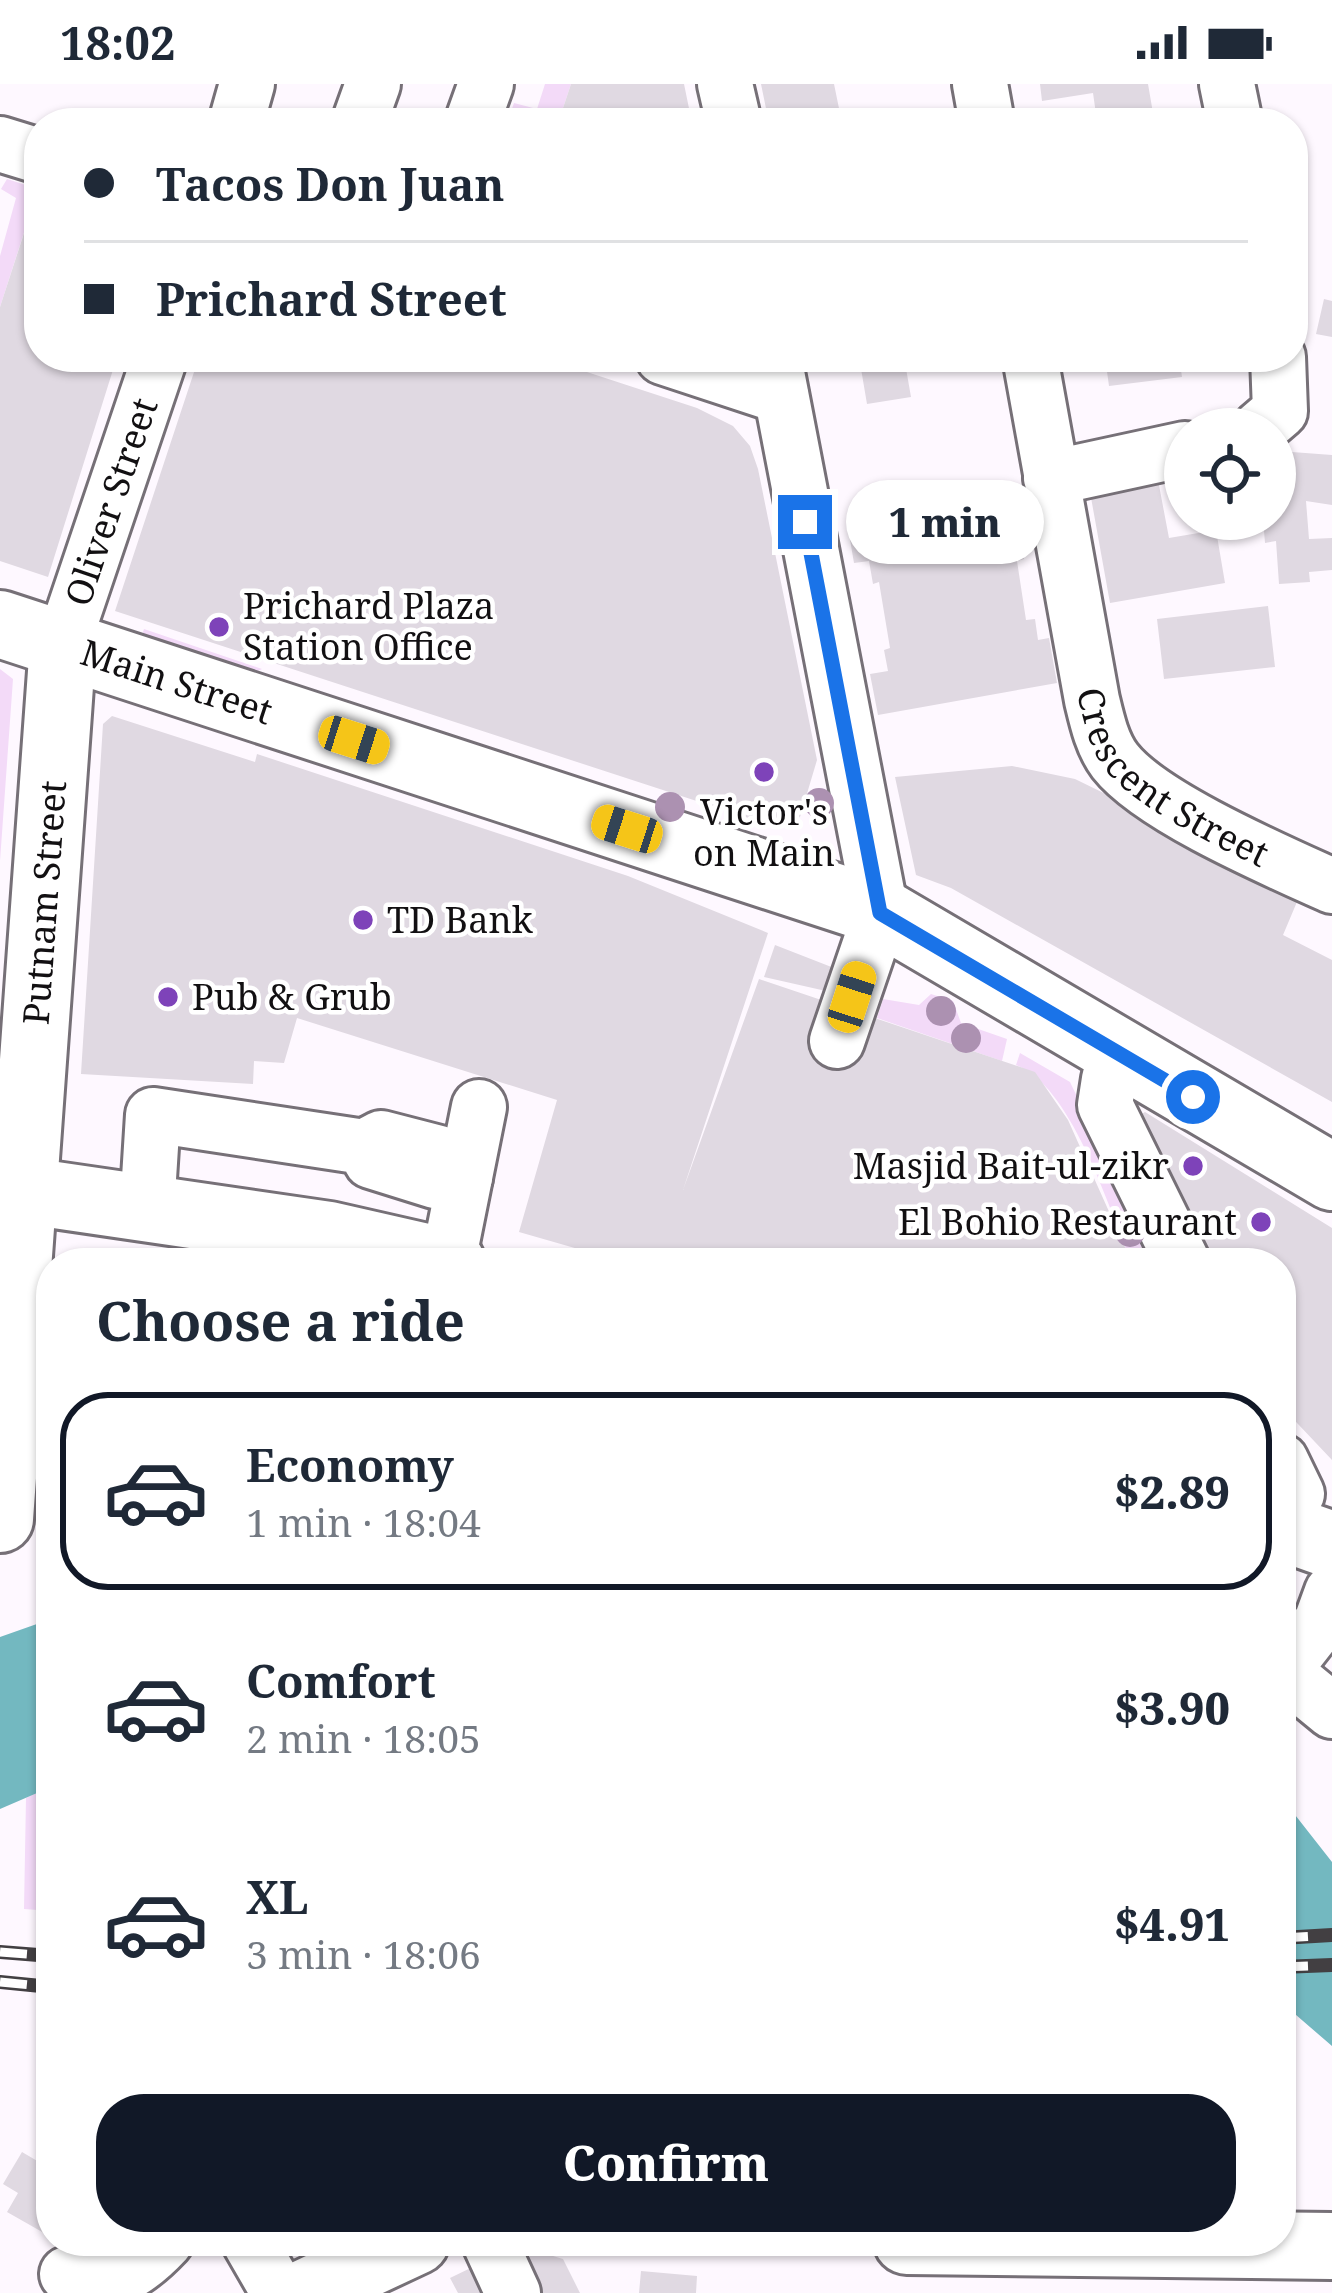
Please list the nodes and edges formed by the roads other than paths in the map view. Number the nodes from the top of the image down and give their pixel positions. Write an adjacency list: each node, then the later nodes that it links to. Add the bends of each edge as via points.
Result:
1 (155, 372): 9 (street, Oliver Street)
2 (1033, 372): 7 (street, Crescent Street)
3 (1279, 372): 5 (street)
4 (777, 376): 11 (street)
5 (1280, 408)
6 (1164, 454): 7 (street)
7 (1052, 478): 10 (street, Crescent Street, via 1099,726 1119,766 1186,812)
8 (0, 624): 9 (main road, Main Street)
9 (62, 644): 11 (main road, Main Street); 17 (main road, Putnam Street)
10 (1332, 886)
11 (880, 913): 12 (street); 16 (main road, Main Street)
12 (837, 1041)
13 (1109, 1079): 21 (street, via 1105,1105)
14 (479, 1106): 15 (street)
15 (458, 1174): 18 (street, via 436,1180 371,1161 364,1147 153,1115); 20 (street)
16 (1332, 1177)
17 (11, 1190): 18 (main road); 22 (main road, Putnam Street)
18 (147, 1210): 19 (main road)
19 (387, 1248)
20 (451, 1248)
21 (1176, 1248)
22 (0, 1519)
23 (1332, 2246): 24 (main road)
24 (1296, 2247)
25 (148, 2256): 29 (street, via 103,2285)
26 (258, 2256): 31 (street)
27 (390, 2256): 30 (main road)
28 (496, 2256): 32 (street)
29 (70, 2269)
30 (340, 2285)
31 (280, 2293)
32 (513, 2293)

